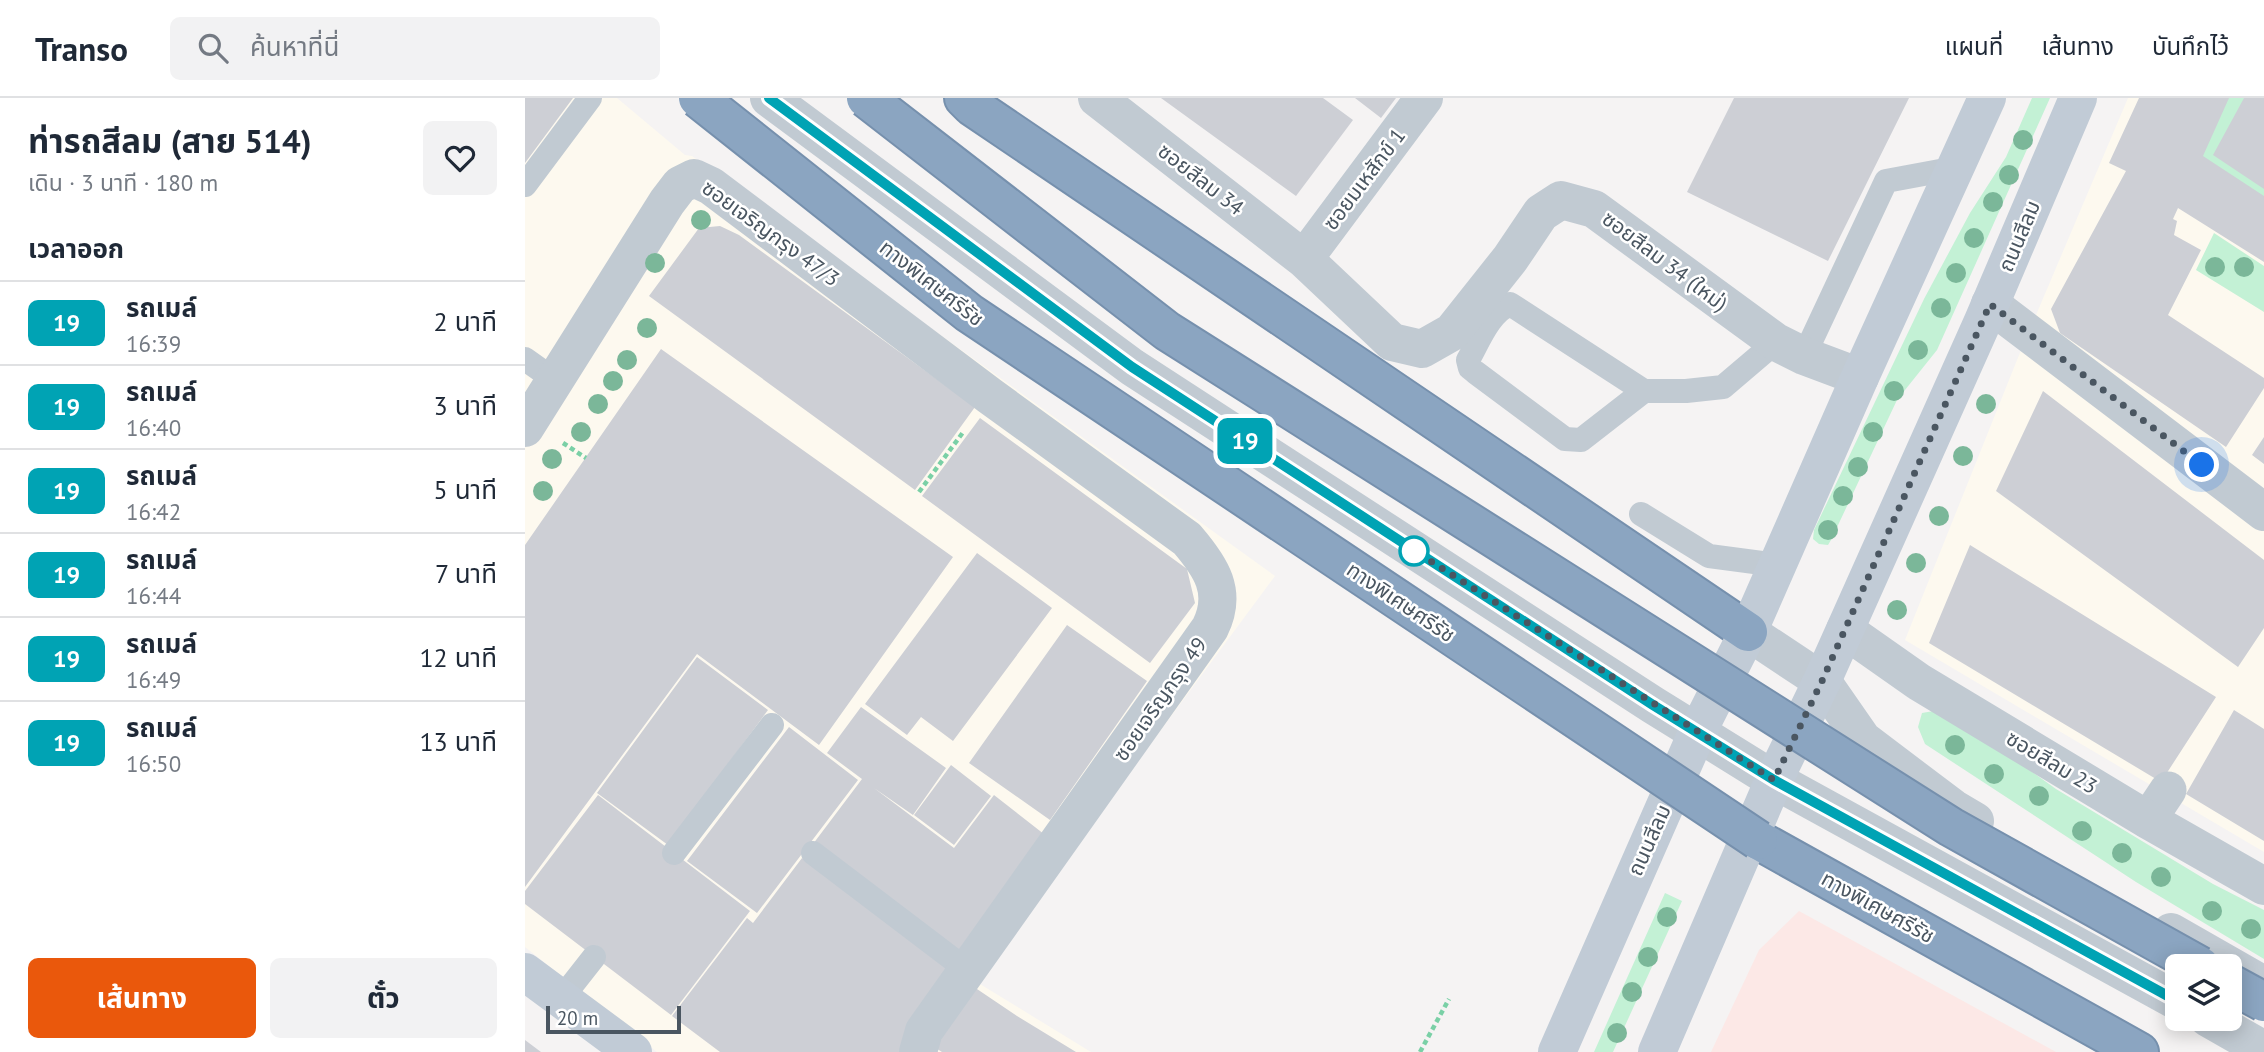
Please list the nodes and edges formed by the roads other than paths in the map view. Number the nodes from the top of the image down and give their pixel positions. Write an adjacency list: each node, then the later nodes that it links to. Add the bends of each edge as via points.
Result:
1 (590, 98): 11 (lane)
2 (698, 98): 48 (highway, ทางพิเศษศรีรัช, bridge, via 969,313 1758,840)
3 (769, 98): 28 (street, via 1132,367)
4 (866, 98): 33 (highway, bridge, via 1167,331 1951,827)
5 (964, 98): 25 (highway)
6 (1097, 98): 12 (street, ซอยสีลม 34)
7 (1424, 98): 12 (street, ซอยมเหสักข์ 1)
8 (1987, 98): 10 (main road, ถนนสีลม)
9 (2078, 98): 13 (main road, ถนนสีลม)
10 (1956, 168): 14 (lane, via 1886,181); 16 (main road, ถนนสีลม)
11 (525, 186)
12 (1304, 259): 14 (street, ซอยสีลม 34 (ใหม่), via 1392,342 1422,349 1452,332 1541,213 1561,200 1594,209)
13 (1990, 304): 21 (street); 24 (main road, ถนนสีลม)
14 (1790, 349): 16 (street, ซอยสีลม 34 (ใหม่)); 18 (lane, via 1723,387)
15 (525, 359): 17 (lane)
16 (1860, 377): 23 (main road, ถนนสีลม)
17 (556, 381): 19 (street, ซอยเจริญกรุง 47/3, via 667,202 680,185 694,178 711,186); 20 (street, ซอยเจริญกรุง 47/3)
18 (1644, 391): 18 (lane, via 1510,304 1492,319 1468,360 1470,368 1565,439 1581,440)
19 (991, 396): 36 (street, ซอยเจริญกรุง 49, via 1187,539 1216,580 1218,600 1210,628)
20 (525, 428)
21 (2264, 512)
22 (1641, 514): 23 (lane, via 1709,556)
23 (1777, 565): 25 (main road, ถนนสีลม)
24 (1845, 629): 26 (main road, ถนนสีลม); 32 (street, ซอยสีลม 23, via 1919,682 2158,805)
25 (1748, 632): 26 (street); 28 (main road, ถนนสีลม)
26 (1822, 681): 29 (main road, ถนนสีลม); 34 (street, via 1863,740)
27 (772, 725): 30 (lane)
28 (1696, 733): 29 (street); 46 (main road, ถนนสีลม)
29 (1774, 780): 38 (street); 47 (main road, ถนนสีลม)
30 (674, 853)
31 (813, 853): 36 (lane)
32 (2264, 886)
33 (2179, 954)
34 (2165, 955)
35 (594, 957): 39 (lane)
36 (967, 970): 45 (street, ซอยเจริญกรุง 49, via 924,1031)
37 (525, 972): 39 (main road)
38 (2165, 994)
39 (562, 999): 44 (main road)
40 (2242, 1000): 41 (highway, bridge)
41 (2264, 1002)
42 (2242, 1018): 43 (street)
43 (2264, 1049)
44 (633, 1052)
45 (918, 1052)
46 (1557, 1052)
47 (1657, 1052)
48 (2139, 1052)

